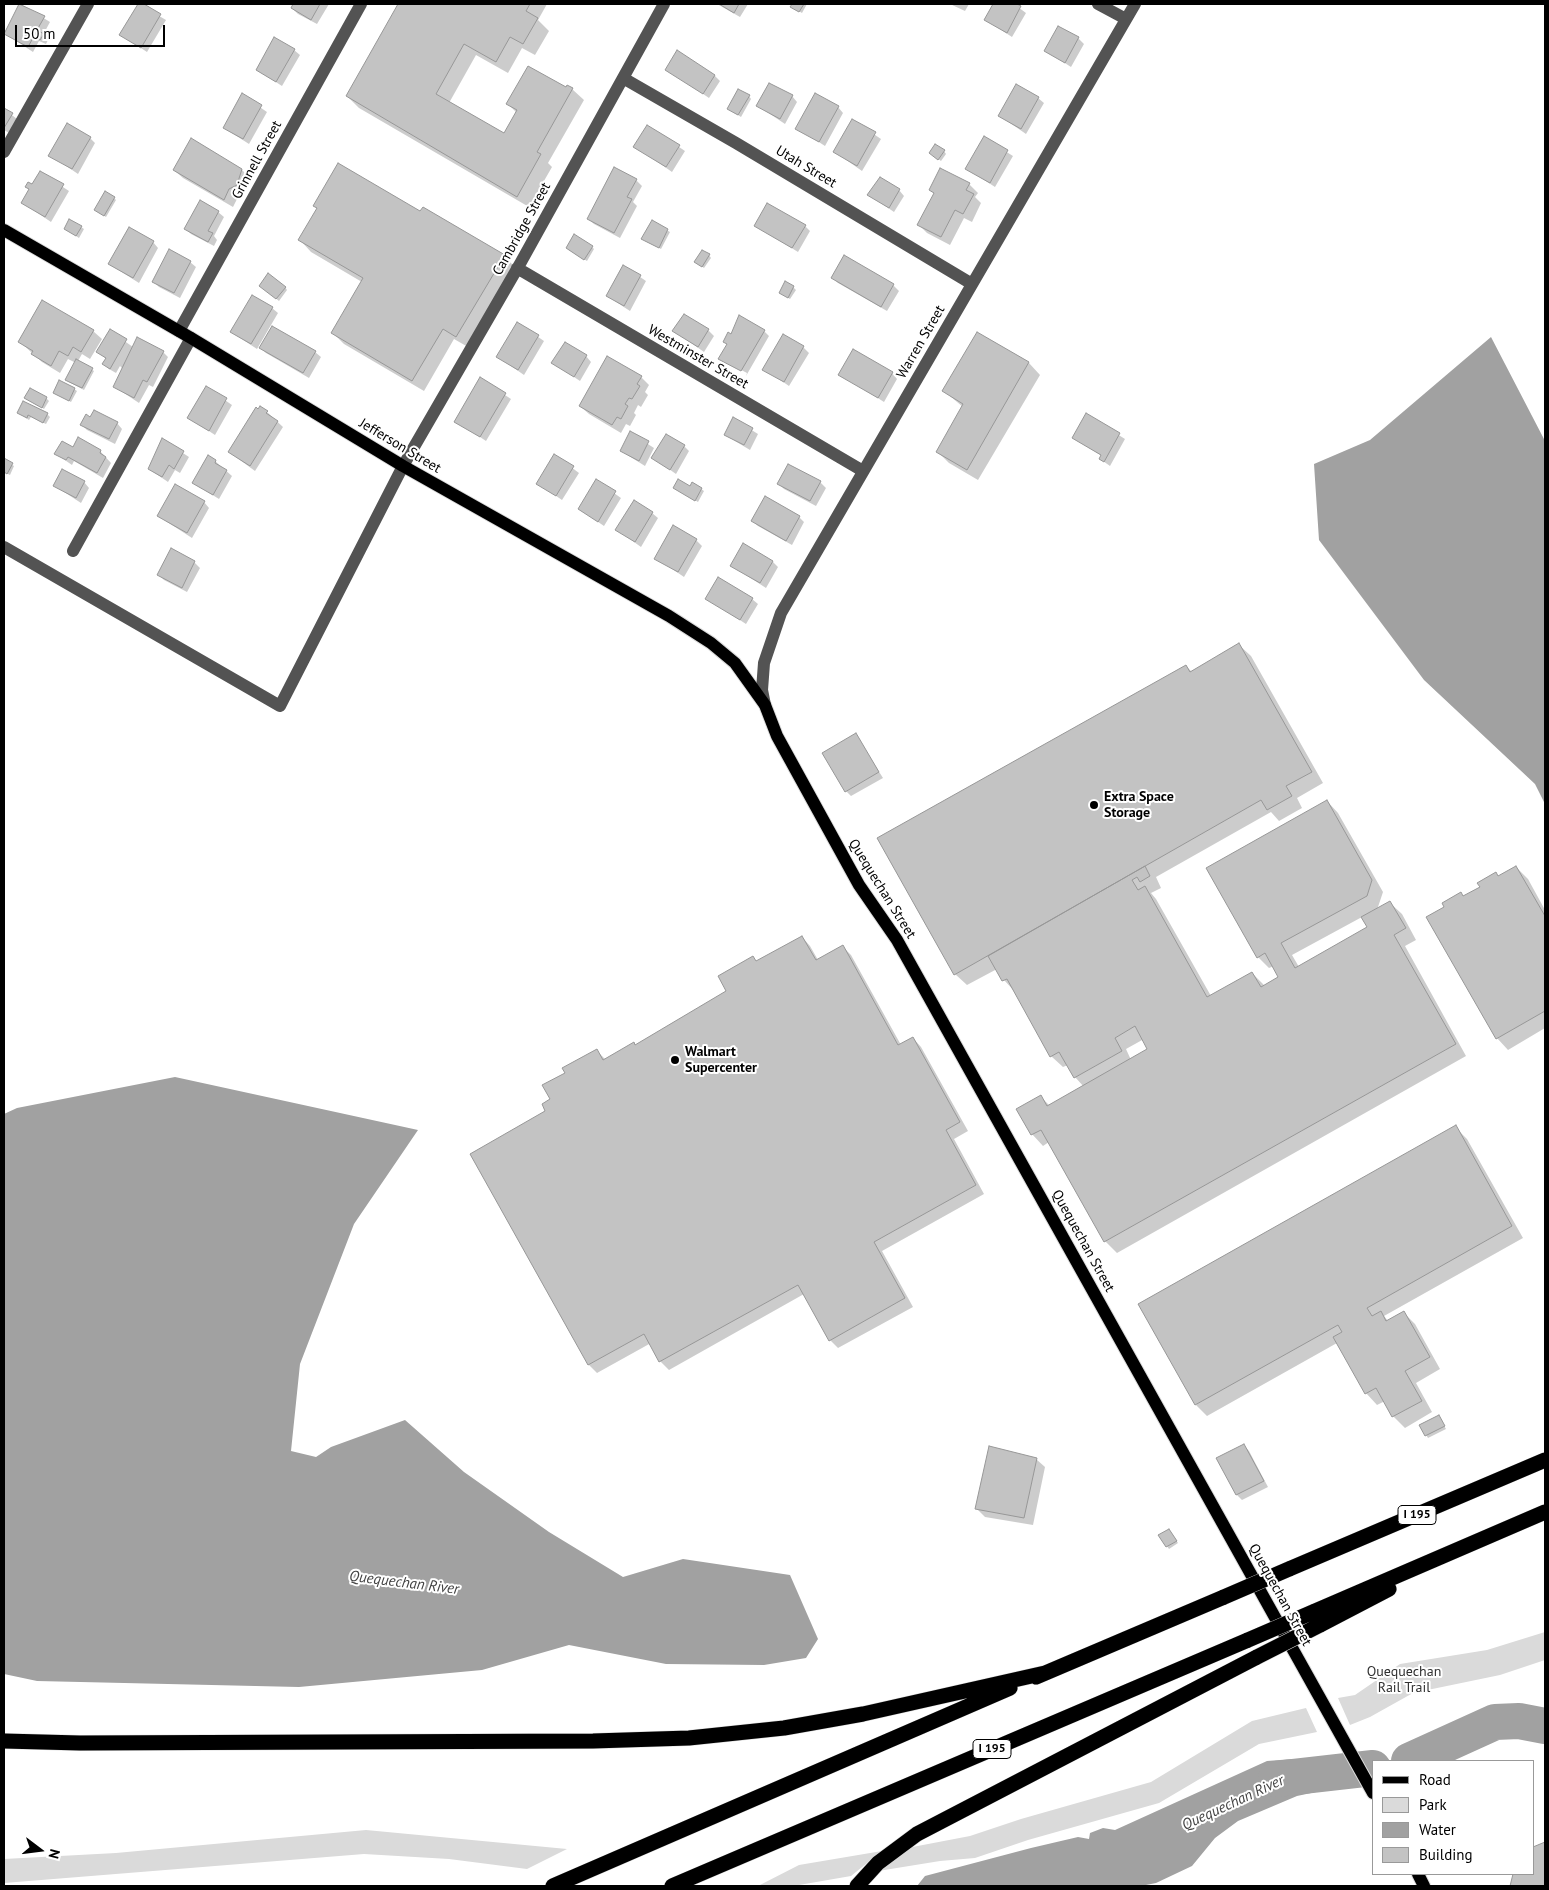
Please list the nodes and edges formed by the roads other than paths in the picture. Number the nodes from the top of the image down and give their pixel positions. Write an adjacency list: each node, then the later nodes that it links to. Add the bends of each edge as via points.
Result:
1 (88, 4): 8 (street)
2 (361, 4): 12 (street, Grinnell Street)
3 (664, 4): 7 (street, Cambridge Street)
4 (1098, 4): 6 (street)
5 (1135, 4): 6 (street, Warren Street)
6 (1126, 19): 11 (street, Warren Street)
7 (623, 78): 10 (street, Cambridge Street); 11 (street, Utah Street)
8 (4, 152)
9 (4, 230): 12 (main road, Jefferson Street)
10 (517, 268): 14 (street, Cambridge Street); 15 (street, Westminster Street)
11 (972, 284): 15 (street, Warren Street)
12 (179, 331): 13 (main road, Jefferson Street)
13 (191, 338): 14 (main road, Jefferson Street); 17 (street)
14 (403, 466): 16 (street, Cambridge Street, via 280,706); 18 (main road, Jefferson Street, via 690,630 736,663)
15 (863, 471): 18 (street, Warren Street, via 776,625 762,677)
16 (4, 547)
17 (73, 551)
18 (765, 705): 24 (main road, Quequechan Street, via 777,736 859,885 897,940)
19 (1545, 1460): 22 (highway, I 195, bridge)
20 (1545, 1512): 21 (highway, I 195)
21 (1317, 1618): 26 (highway, I 195, bridge, via 1248,1640); 27 (highway, bridge, via 1257,1657 918,1834 896,1848)
22 (1045, 1673): 23 (highway, via 863,1714 784,1728 689,1738); 25 (highway, I 195)
23 (4, 1741)
24 (1372, 1791)
25 (553, 1886)
26 (672, 1886)
27 (857, 1886)

